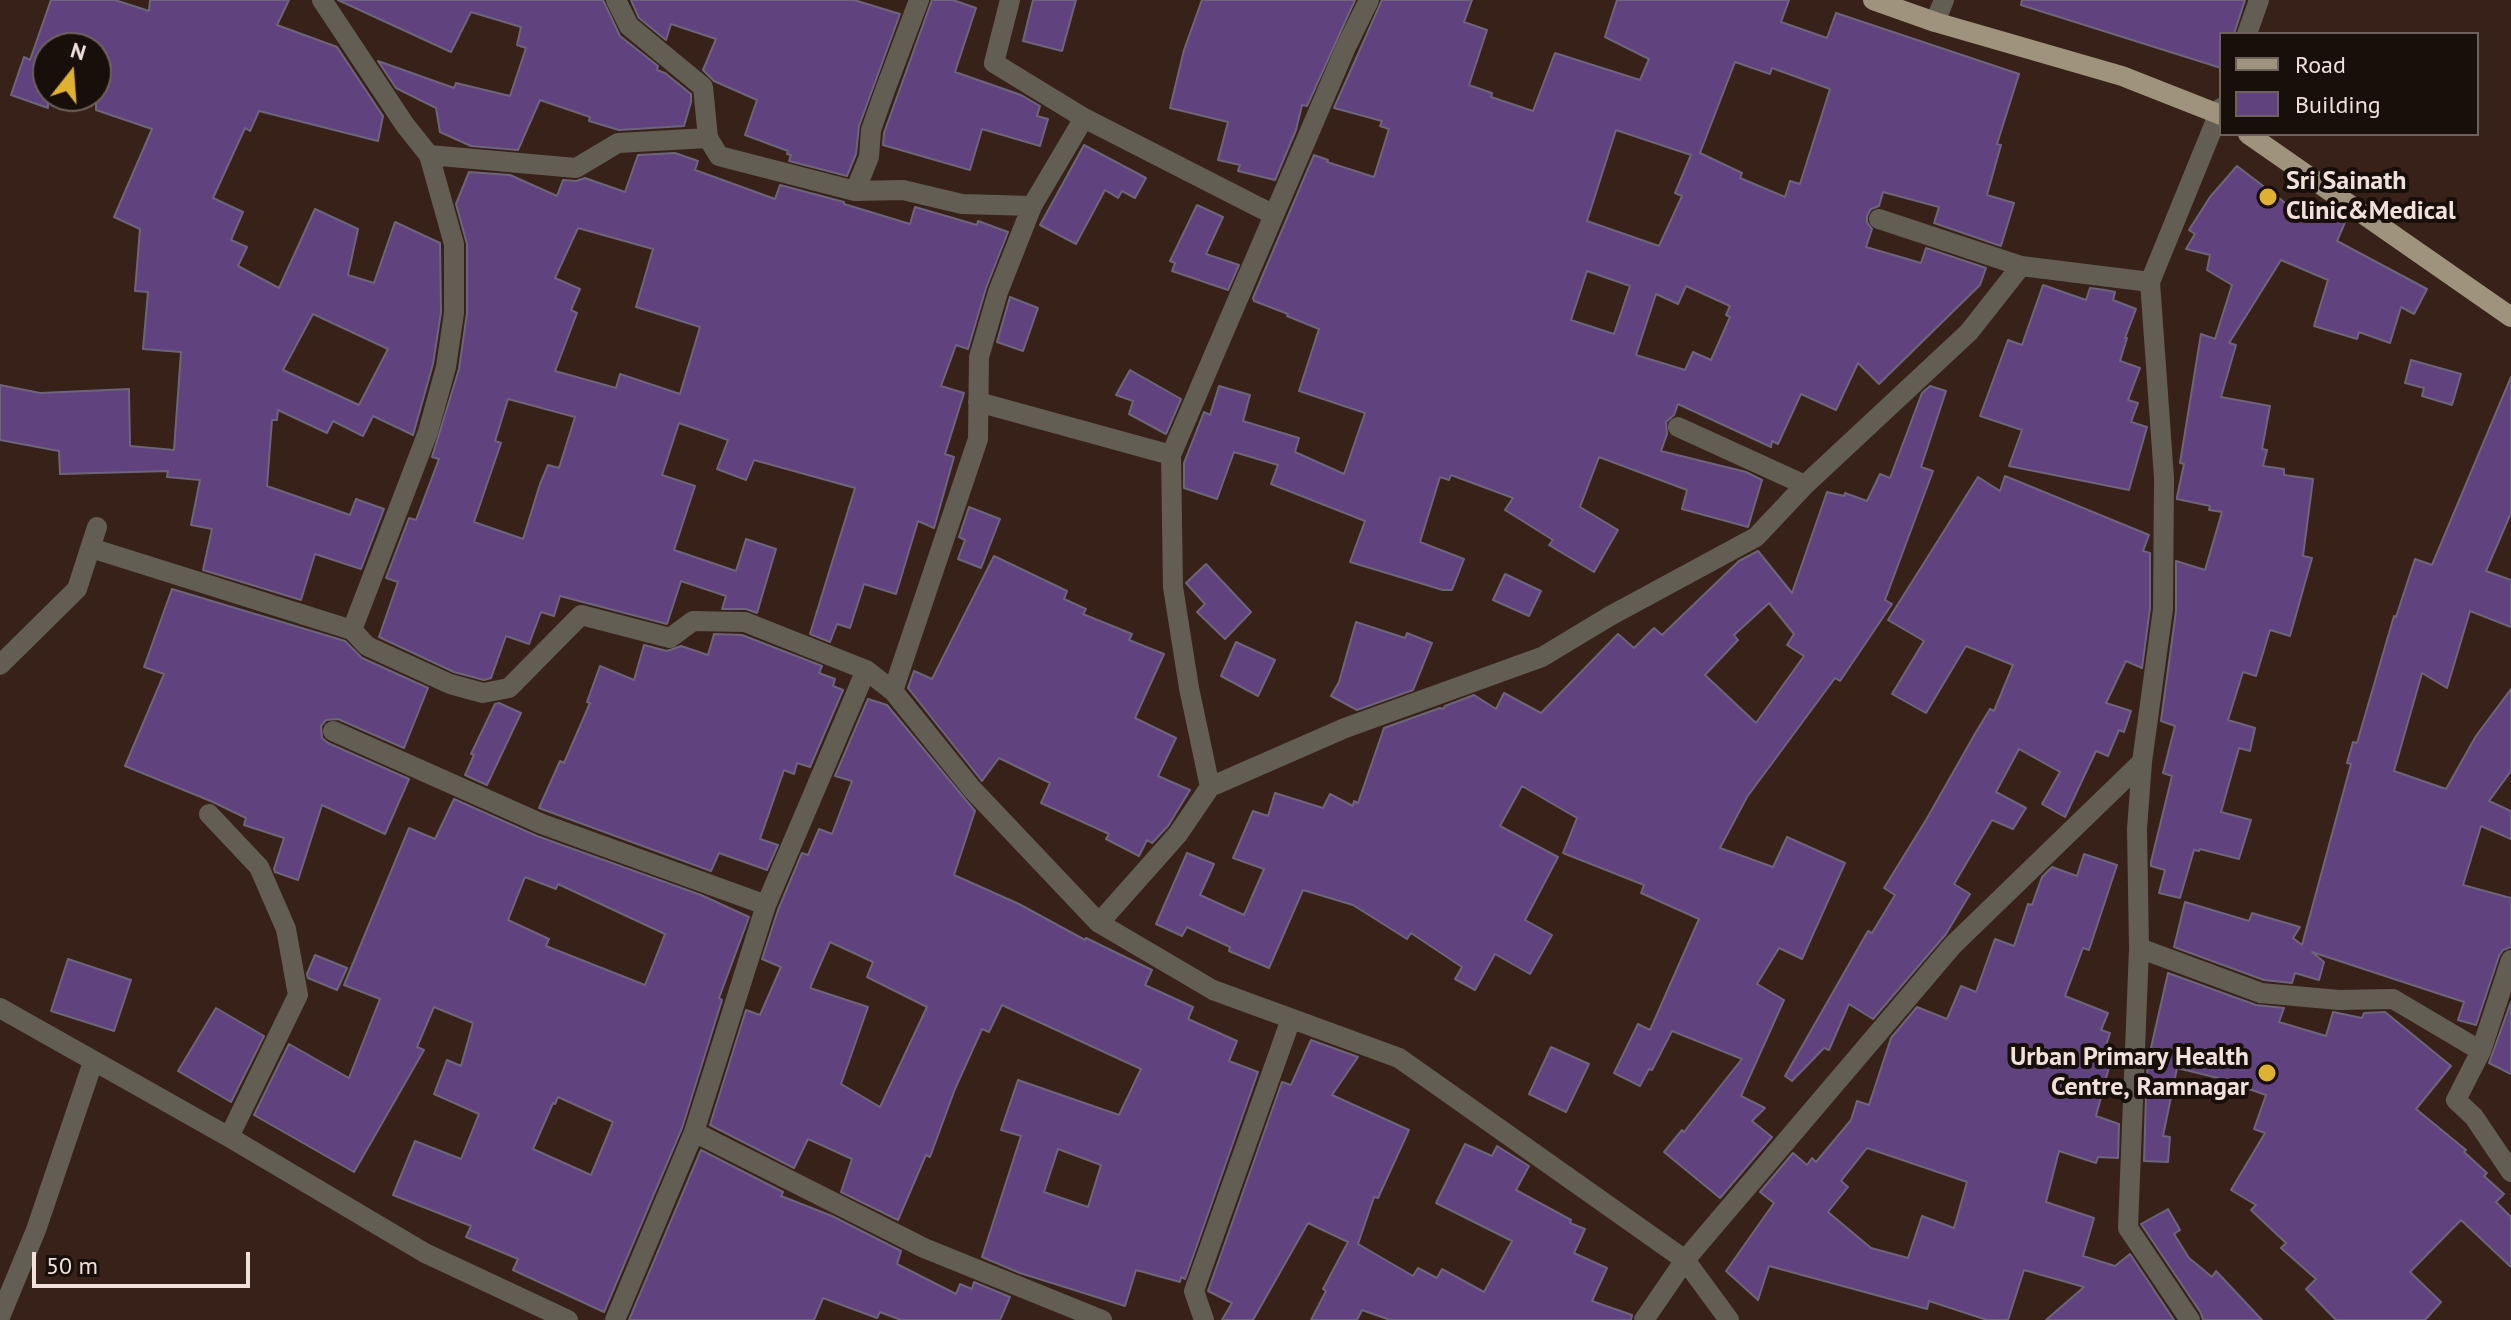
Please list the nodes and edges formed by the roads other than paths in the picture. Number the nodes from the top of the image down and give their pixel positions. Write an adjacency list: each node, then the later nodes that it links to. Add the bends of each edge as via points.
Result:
1 (322, 0): 16 (street)
2 (616, 0): 15 (street, via 629,26 703,87)
3 (919, 0): 17 (street, via 879,105 869,157)
4 (1010, 0): 13 (street, via 994,63)
5 (1369, 0): 19 (street)
6 (1873, 0): 9 (main road)
7 (1944, 0): 9 (street)
8 (2259, 0): 10 (street)
9 (1935, 22): 11 (main road, via 2122,76)
10 (2248, 32)
11 (2219, 112)
12 (2219, 114): 22 (street)
13 (1084, 118): 18 (street); 19 (street)
14 (2251, 136): 23 (main road)
15 (708, 138): 16 (street, via 618,143 576,168); 17 (street, via 719,156)
16 (429, 155): 30 (street, via 454,244 454,313 446,367 428,432)
17 (855, 191): 18 (street, via 903,190 962,204)
18 (1032, 206): 24 (street, via 979,357)
19 (1274, 215): 26 (street)
20 (1879, 219): 21 (street)
21 (2021, 266): 22 (street); 27 (street, via 1969,332)
22 (2150, 282): 35 (street, via 2164,478 2163,609)
23 (2511, 317)
24 (978, 402): 26 (street); 33 (street, via 978,439)
25 (1678, 427): 27 (street)
26 (1171, 455): 36 (street, via 1173,587)
27 (1805, 485): 36 (street, via 1756,537 1542,657 1345,728)
28 (97, 527): 29 (street)
29 (91, 548): 30 (street); 31 (street, via 77,589)
30 (352, 630): 32 (street, via 367,646 450,684 483,693 509,688 581,615 670,638 693,621 745,622)
31 (0, 665)
32 (866, 670): 33 (street); 38 (street)
33 (893, 691): 39 (street, via 972,789)
34 (333, 731): 38 (street, via 542,824)
35 (2142, 762): 40 (street); 49 (street, via 1953,945)
36 (1210, 787): 39 (street, via 1178,834)
37 (209, 814): 47 (street, via 259,867 286,929 298,995)
38 (766, 905): 46 (street)
39 (1099, 923): 43 (street, via 1213,990)
40 (2139, 948): 44 (street, via 2261,993 2393,999); 57 (street, via 2128,1228)
41 (2511, 960): 44 (street)
42 (0, 1008): 45 (street)
43 (1291, 1019): 49 (street, via 1399,1058); 54 (street, via 1194,1291)
44 (2481, 1051): 48 (street, via 2456,1100)
45 (93, 1062): 47 (street); 50 (street, via 36,1230)
46 (694, 1132): 52 (street); 53 (street, via 924,1248)
47 (229, 1137): 51 (street, via 425,1253)
48 (2511, 1172)
49 (1685, 1260): 55 (street); 56 (street)
50 (0, 1317)
51 (568, 1320)
52 (615, 1320)
53 (1102, 1320)
54 (1204, 1320)
55 (1644, 1320)
56 (1729, 1320)
57 (2190, 1320)

